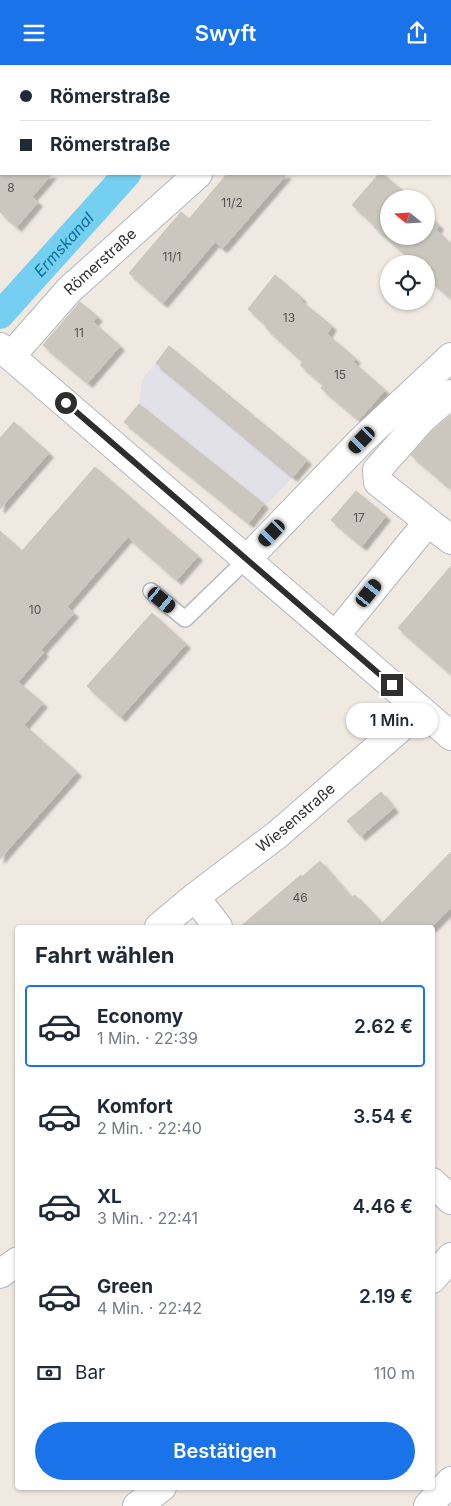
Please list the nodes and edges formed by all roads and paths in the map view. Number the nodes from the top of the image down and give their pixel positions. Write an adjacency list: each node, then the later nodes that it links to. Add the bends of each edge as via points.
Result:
1 (197, 175): 2 (street, Römerstraße)
2 (4, 350): 7 (street, Römerstraße)
3 (451, 357): 7 (street, via 362,440)
4 (451, 394): 5 (street, via 422,419 377,470 378,482)
5 (428, 522): 6 (street); 9 (street)
6 (451, 540)
7 (246, 560): 8 (lane, via 185,619); 9 (street, Römerstraße)
8 (150, 591)
9 (334, 636): 10 (street, Römerstraße)
10 (441, 722): 11 (street, Wiesenstraße, via 278,835)
11 (196, 897): 12 (street, Wiesenstraße); 13 (street)
12 (161, 925)
13 (217, 925)
14 (435, 1185): 15 (street)
15 (451, 1200)
16 (451, 1257): 19 (street)
17 (15, 1263): 18 (street)
18 (0, 1274)
19 (435, 1276)
20 (451, 1481): 23 (street)
21 (158, 1490): 22 (street)
22 (137, 1506)
23 (428, 1506)

